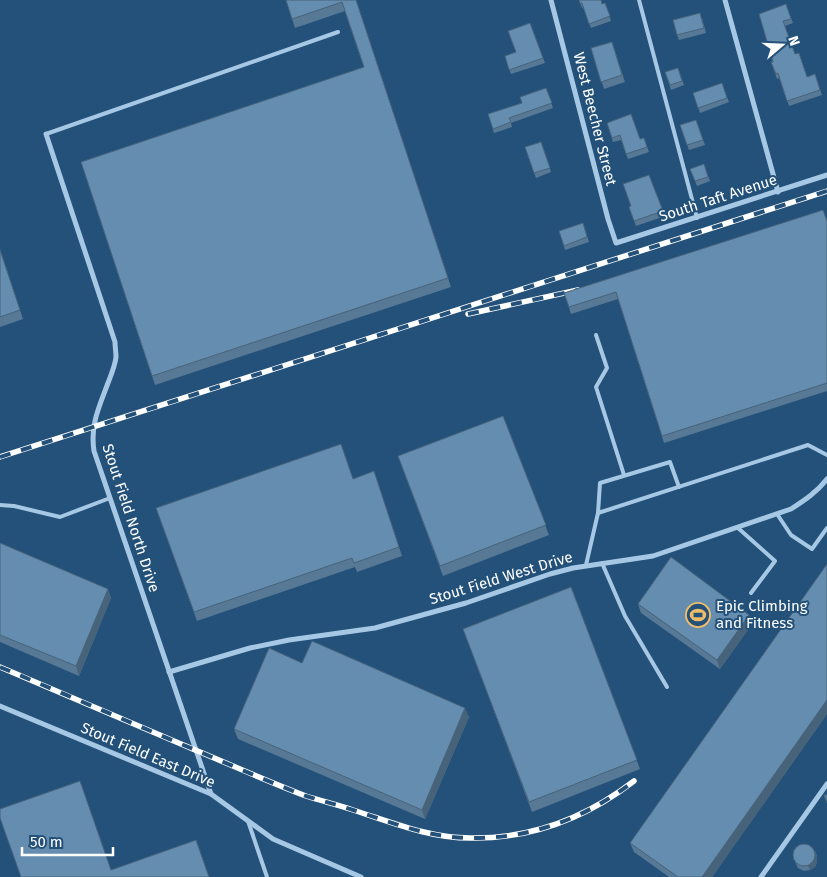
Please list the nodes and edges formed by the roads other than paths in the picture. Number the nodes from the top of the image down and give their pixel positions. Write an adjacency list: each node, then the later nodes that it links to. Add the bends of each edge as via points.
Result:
1 (551, 0): 9 (street, West Beecher Street)
2 (639, 0): 8 (lane)
3 (725, 0): 7 (street)
4 (338, 32): 5 (lane)
5 (46, 134): 15 (street, Stout Field North Drive, via 115,342 116,359 92,436)
6 (827, 175): 7 (street, South Taft Avenue)
7 (778, 192): 8 (street, South Taft Avenue)
8 (696, 218): 9 (street, South Taft Avenue)
9 (616, 244)
10 (596, 335): 12 (lane, via 607,368 596,387)
11 (827, 455): 14 (lane, via 808,445)
12 (624, 475): 14 (lane, via 670,462); 17 (lane, via 600,483)
13 (827, 478): 18 (street, Stout Field West Drive, via 805,501)
14 (679, 487): 17 (lane)
15 (110, 498): 16 (lane, via 60,517); 24 (street, Stout Field North Drive)
16 (0, 505)
17 (598, 513): 22 (lane)
18 (778, 514): 19 (street, Stout Field West Drive); 20 (lane, via 791,535 812,549)
19 (738, 528): 21 (street, Stout Field West Drive, via 653,556); 23 (lane, via 775,561)
20 (827, 528)
21 (602, 563): 22 (street, Stout Field West Drive); 25 (lane, via 625,616)
22 (586, 565): 24 (street, Stout Field West Drive, via 375,628 250,648)
23 (751, 593)
24 (169, 672): 28 (street, Stout Field North Drive)
25 (667, 687)
26 (0, 706): 28 (street, Stout Field East Drive)
27 (827, 784): 32 (street)
28 (211, 794): 29 (street, Stout Field East Drive)
29 (248, 821): 30 (lane); 31 (street, Stout Field East Drive, via 273,840)
30 (267, 877)
31 (361, 877)
32 (761, 877)

